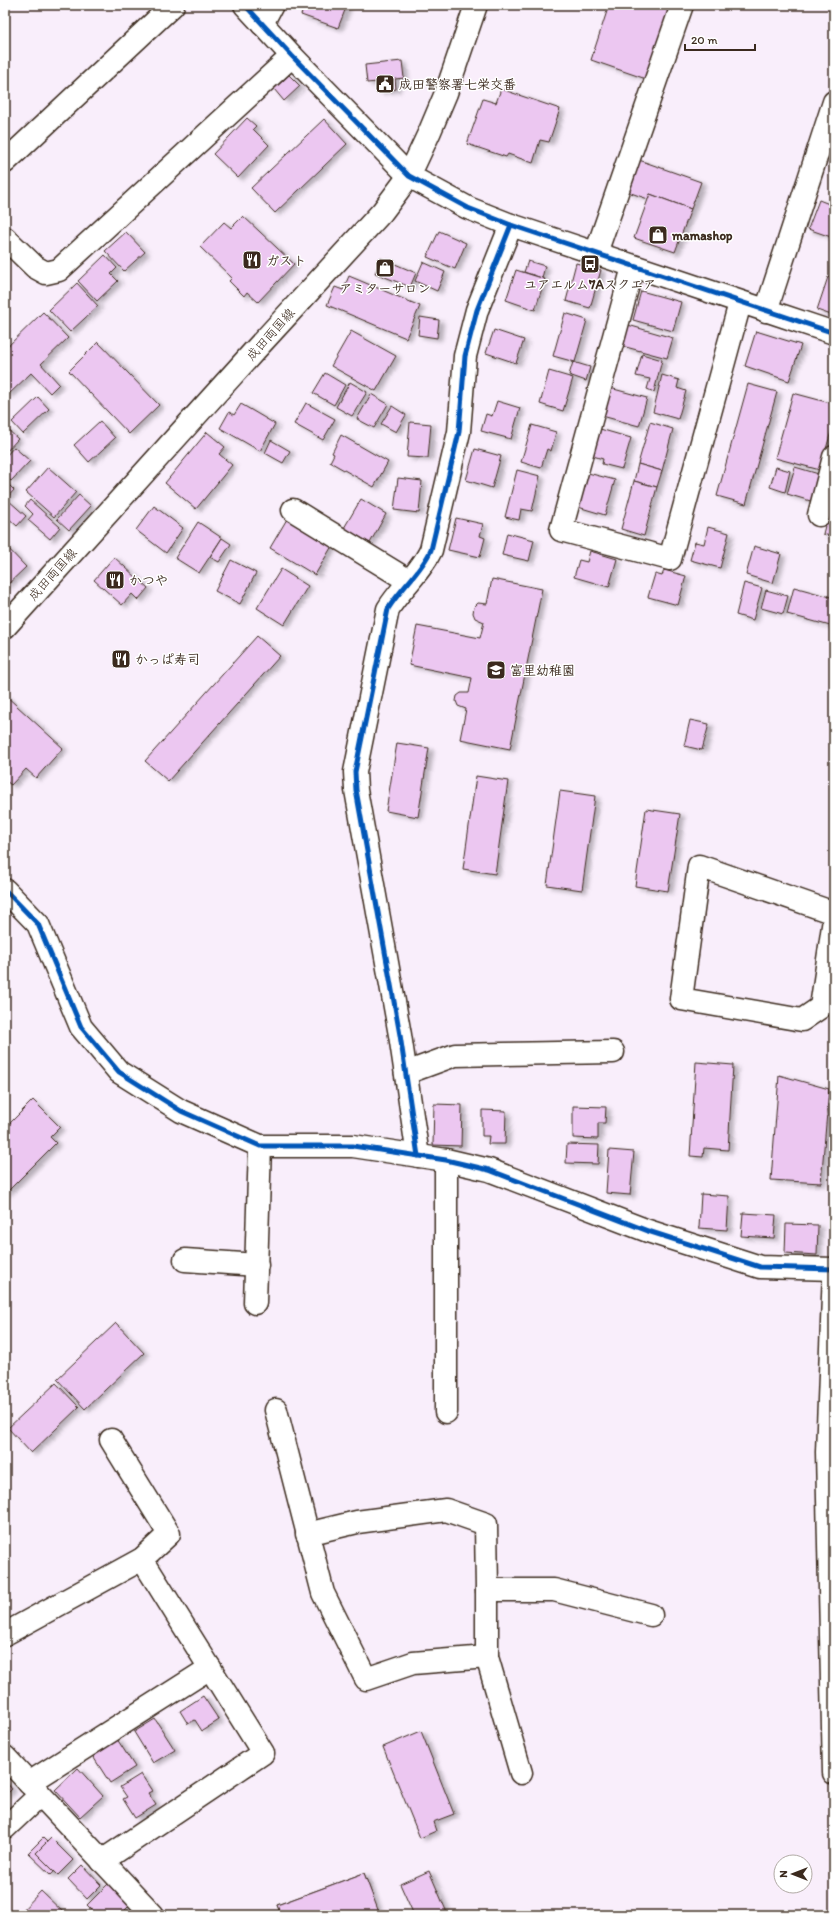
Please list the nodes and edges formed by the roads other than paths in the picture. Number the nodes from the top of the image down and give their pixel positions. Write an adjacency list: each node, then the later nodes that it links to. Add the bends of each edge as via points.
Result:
1 (173, 5): 9 (street)
2 (245, 5): 6 (street)
3 (272, 5): 6 (street)
4 (476, 5): 10 (street, 成田両国線, via 446,93)
5 (682, 5): 13 (street)
6 (262, 24): 7 (street)
7 (292, 56): 10 (street); 12 (street, via 59,270 46,273 35,267)
8 (834, 102): 16 (street)
9 (5, 162)
10 (409, 176): 11 (street, via 468,208); 22 (street, 成田両国線, via 382,212)
11 (511, 225): 13 (street); 21 (street, via 477,310 465,356 459,432 431,550 425,562)
12 (5, 238)
13 (596, 253): 14 (street)
14 (632, 267): 15 (street); 15 (street, via 561,530 670,559)
15 (740, 303): 16 (street)
16 (766, 311): 17 (street)
17 (834, 333)
18 (834, 457): 20 (street)
19 (293, 510): 21 (street)
20 (819, 515)
21 (409, 581): 27 (street, via 388,610 355,772 356,790)
22 (5, 627)
23 (5, 890): 28 (street, via 38,924 81,1027 119,1072 182,1111)
24 (834, 913): 25 (street, via 699,866 681,999 802,1020 821,1007)
25 (834, 918)
26 (613, 1052): 27 (street, via 455,1055)
27 (406, 1073): 29 (street)
28 (260, 1146): 29 (street, via 353,1146); 32 (street)
29 (418, 1156): 30 (street)
30 (446, 1160): 33 (street, via 489,1170 648,1231 760,1267); 36 (street)
31 (185, 1260): 32 (street)
32 (256, 1265): 34 (street)
33 (834, 1269): 46 (street, via 828,1452)
34 (255, 1303)
35 (276, 1410): 38 (street)
36 (446, 1412)
37 (111, 1440): 39 (street, via 169,1534)
38 (307, 1534): 40 (street, via 357,1522 446,1510 486,1524); 43 (street, via 323,1593 366,1679 413,1663)
39 (142, 1559): 42 (street); 44 (street)
40 (487, 1590): 41 (street, via 554,1590); 43 (street)
41 (652, 1615)
42 (5, 1634)
43 (487, 1657): 47 (street)
44 (210, 1668): 48 (street); 50 (street, via 263,1753)
45 (5, 1757): 48 (street)
46 (834, 1773)
47 (521, 1774)
48 (35, 1789): 49 (street); 50 (street)
49 (5, 1828)
50 (102, 1860): 51 (street)
51 (153, 1915)

